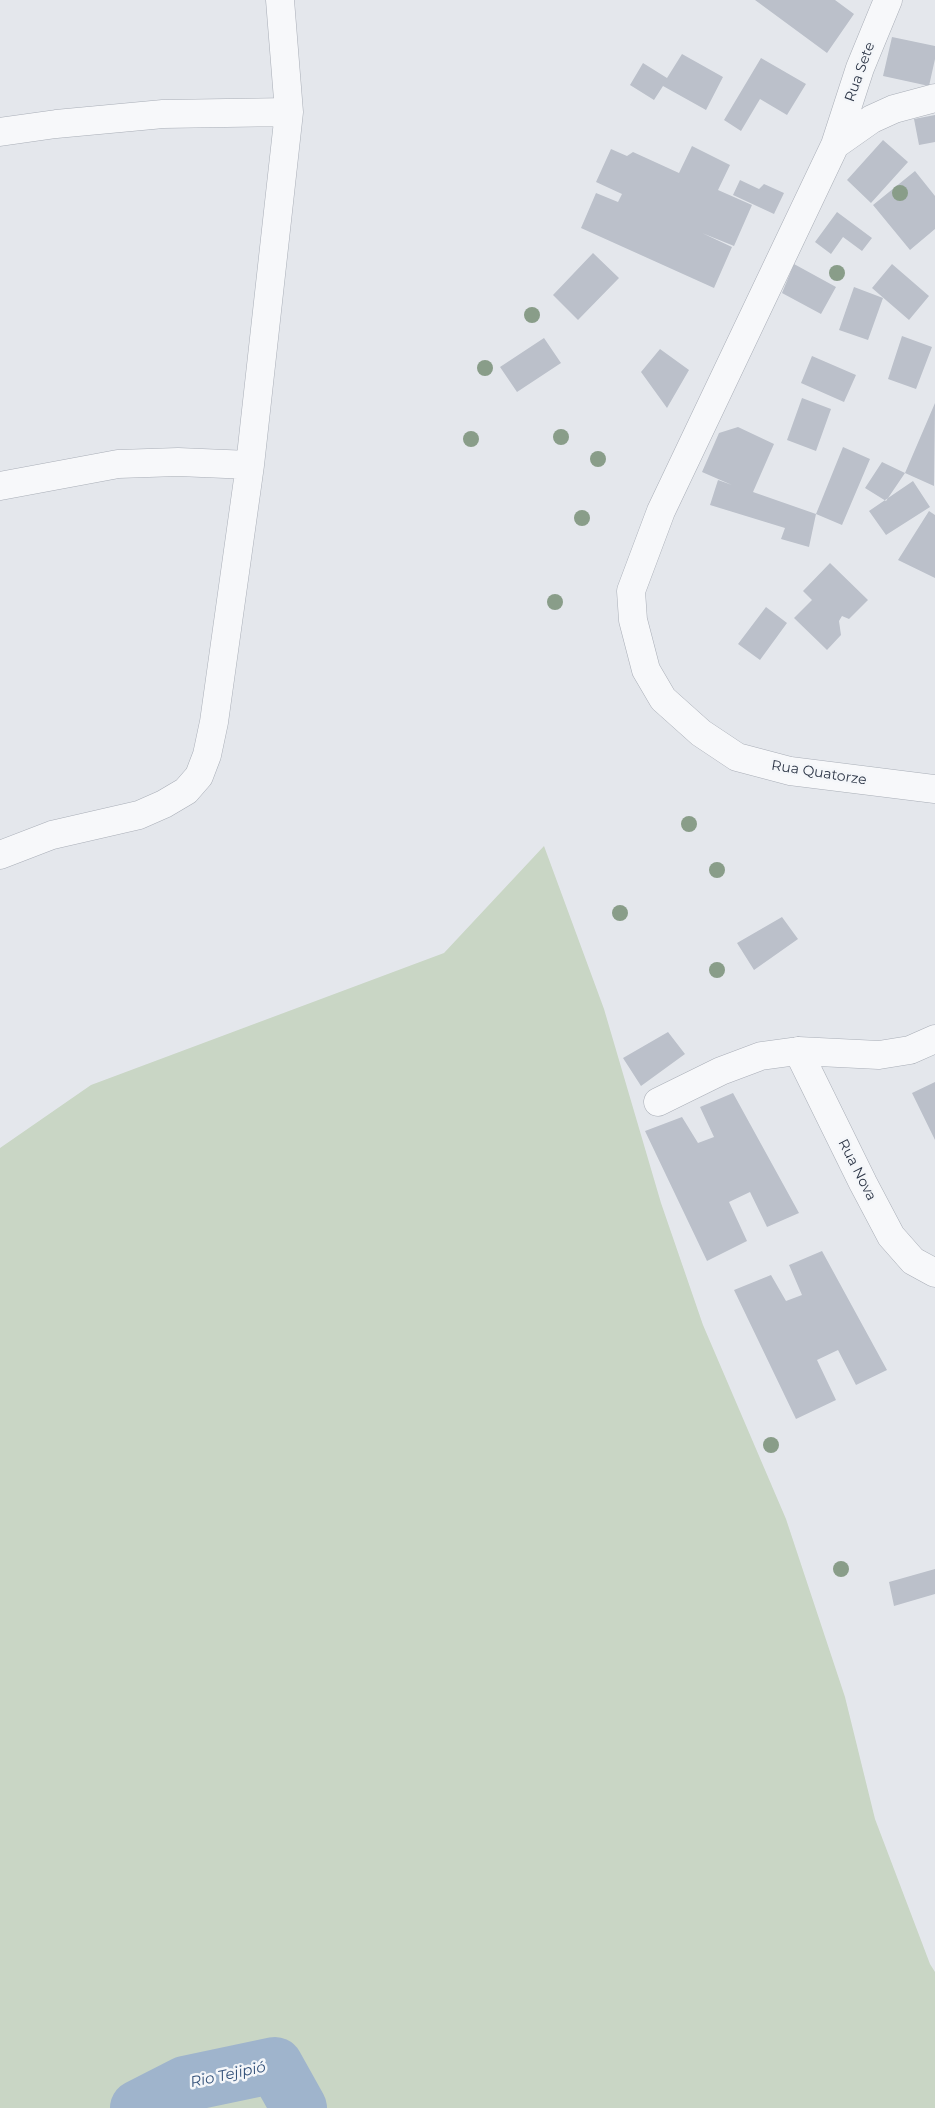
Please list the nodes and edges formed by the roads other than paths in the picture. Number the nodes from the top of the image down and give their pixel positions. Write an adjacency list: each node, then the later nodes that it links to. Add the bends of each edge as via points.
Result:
1 (280, 0): 4 (street)
2 (888, 0): 6 (street, Rua Sete, via 860,68)
3 (935, 98): 6 (street, via 894,109 872,119)
4 (289, 112): 5 (street, via 164,114); 7 (street)
5 (0, 132)
6 (835, 145): 9 (street, Rua Sete, via 661,511 631,591 633,620 646,670)
7 (250, 466): 8 (street, via 178,462 118,464); 11 (street, via 214,722 199,776 186,791 147,811 52,834)
8 (0, 486)
9 (663, 699): 10 (street, Rua Quatorze, via 701,733 737,757 790,771)
10 (935, 789)
11 (0, 855)
12 (935, 1039): 13 (street, via 910,1050 879,1055)
13 (798, 1051): 14 (street, via 760,1056); 15 (street, Rua Nova, via 891,1236 913,1261)
14 (658, 1102)
15 (935, 1273)

